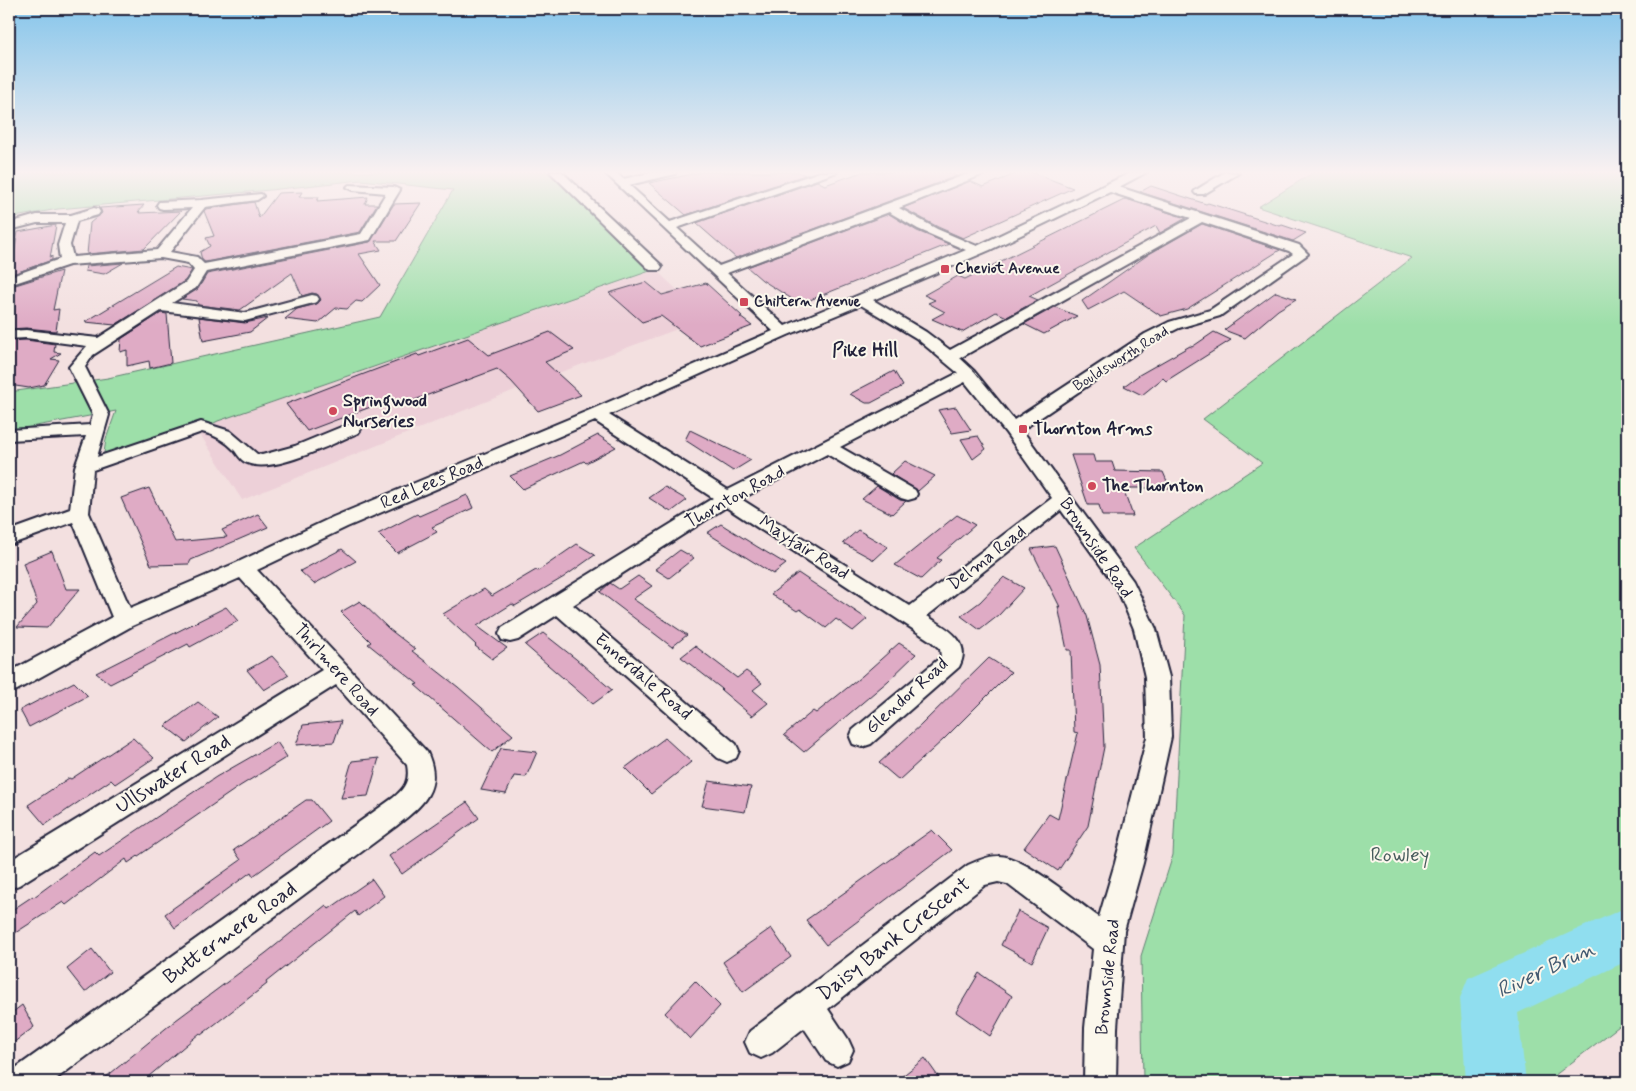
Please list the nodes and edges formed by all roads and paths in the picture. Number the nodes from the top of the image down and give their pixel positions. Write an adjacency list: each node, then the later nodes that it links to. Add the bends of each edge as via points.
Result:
1 (71, 223): 15 (street, via 64,245)
2 (187, 223): 14 (street)
3 (374, 223): 17 (street, via 366,237)
4 (609, 223): 16 (street)
5 (666, 223): 12 (street)
6 (678, 223): 12 (street)
7 (851, 223): 18 (street)
8 (914, 223): 13 (street)
9 (1036, 223): 13 (street, Red Lees Road)
10 (1192, 223): 26 (street)
11 (1216, 223): 31 (street, Bouldsworth Road, via 1294,248 1301,254 1215,313 1150,337)
12 (669, 226): 18 (street)
13 (978, 250): 21 (street, Red Lees Road)
14 (161, 254): 15 (street); 17 (street, via 192,260)
15 (67, 261): 19 (street)
16 (655, 267)
17 (201, 269): 22 (street, via 191,285)
18 (719, 272): 23 (street)
19 (9, 281)
20 (312, 299): 22 (street, via 246,317)
21 (862, 300): 23 (street, Red Lees Road); 26 (street, Brownside Road, via 921,335)
22 (159, 306): 25 (street)
23 (783, 332): 28 (street, Red Lees Road)
24 (9, 335): 25 (street)
25 (101, 343): 30 (street, via 88,352 77,367 101,415)
26 (950, 358): 27 (street, Brownside Road)
27 (968, 374): 31 (street, Brownside Road); 33 (street, Thornton Road)
28 (596, 414): 36 (street, Mayfair Road); 40 (street, Red Lees Road, via 340,522)
29 (352, 429): 34 (street, via 262,461 251,458 222,432 201,427)
30 (97, 430): 32 (street); 34 (street)
31 (1012, 430): 37 (street, Brownside Road)
32 (9, 435)
33 (828, 446): 35 (street); 36 (street, Thornton Road)
34 (84, 467): 38 (street)
35 (908, 494)
36 (728, 498): 41 (street, Thornton Road); 42 (street, Mayfair Road)
37 (1063, 499): 42 (street, Delma Road); 51 (street, Brownside Road, via 1126,586 1145,629 1157,677 1159,737)
38 (79, 512): 39 (street); 43 (street)
39 (9, 538)
40 (243, 568): 43 (street, Red Lees Road); 45 (street, Thirlmere Road)
41 (558, 604): 44 (street, Thornton Road); 48 (street, Ennerdale Road)
42 (911, 617): 47 (street, Glendor Road, via 949,644 953,652 951,661)
43 (124, 620): 46 (street, Red Lees Road)
44 (510, 634)
45 (338, 672): 49 (street, Thirlmere Road, via 418,760); 50 (street, Ullswater Road)
46 (9, 682)
47 (862, 737)
48 (727, 751)
49 (423, 774): 55 (street, Buttermere Road, via 419,788 386,819)
50 (9, 876)
51 (1108, 942): 52 (street, Daisy Bank Crescent, via 1013,872 998,869 978,874); 56 (street, Brownside Road)
52 (807, 1006): 53 (street, Daisy Bank Crescent); 54 (street, Daisy Bank Crescent)
53 (761, 1042)
54 (837, 1050)
55 (25, 1082)
56 (1100, 1082)

